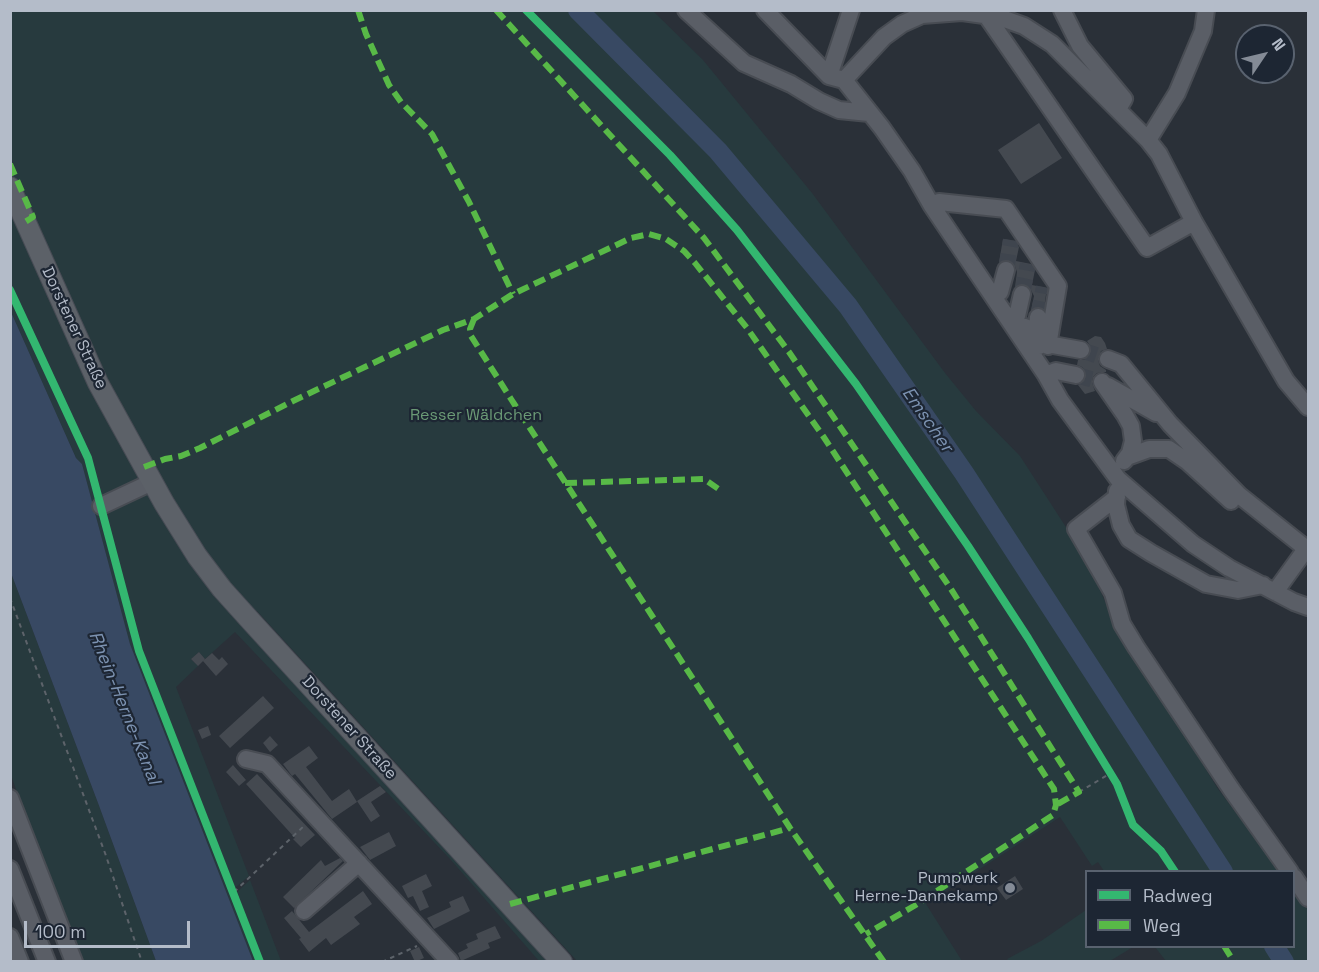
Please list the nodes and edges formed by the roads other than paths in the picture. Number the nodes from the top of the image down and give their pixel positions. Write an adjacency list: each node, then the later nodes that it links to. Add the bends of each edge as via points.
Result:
1 (686, 10): 9 (street, via 744,63 838,110)
2 (765, 10): 7 (street)
3 (851, 10): 7 (street)
4 (1062, 10): 8 (street, via 1080,46 1124,99)
5 (1206, 10): 10 (street, via 1203,31 1177,93)
6 (986, 15): 7 (street, via 922,15 884,37); 8 (street, via 1024,26 1052,44); 13 (street, via 1146,248)
7 (836, 78): 9 (street)
8 (1118, 109): 10 (street)
9 (869, 112): 12 (street)
10 (1148, 140): 13 (street)
11 (10, 187): 33 (main road, Dorstener Straße, via 98,383)
12 (936, 204): 14 (street, via 1006,209); 21 (street); 28 (street)
13 (1194, 222): 30 (street, via 1286,381)
14 (1016, 224): 15 (street); 16 (street)
15 (1011, 240)
16 (1032, 247): 17 (street); 18 (street)
17 (1028, 264)
18 (1047, 269): 20 (street); 25 (street, via 1058,286)
19 (1006, 270): 21 (street)
20 (1044, 287)
21 (1000, 292): 23 (street)
22 (1022, 294): 23 (street)
23 (1017, 316): 25 (street)
24 (1038, 317): 25 (street)
25 (1042, 344): 26 (street); 28 (street)
26 (1082, 350)
27 (1108, 358): 31 (street, via 1121,364)
28 (1051, 373): 29 (street); 34 (street, via 1081,430)
29 (1076, 375)
30 (1308, 407)
31 (1165, 418): 32 (street, via 1102,382 1131,426 1133,441); 38 (street, via 1239,495)
32 (1127, 457): 34 (street); 36 (street, via 1149,449 1169,449)
33 (148, 475): 37 (street); 54 (main road, Dorstener Straße, via 192,549 222,589)
34 (1116, 476): 35 (street); 39 (street, via 1192,544)
35 (1117, 497): 39 (street, via 1116,505 1129,539 1150,553 1206,584 1238,590); 45 (street, via 1077,530 1113,593 1122,624 1136,647)
36 (1231, 501)
37 (101, 506)
38 (1307, 550): 39 (street)
39 (1269, 589): 40 (street)
40 (1308, 607)
41 (246, 759): 43 (street, via 267,764)
42 (10, 798): 52 (street)
43 (359, 863): 48 (street); 53 (street)
44 (10, 869): 51 (street)
45 (1289, 870)
46 (1295, 880): 47 (street)
47 (1308, 897)
48 (304, 911)
49 (10, 938): 50 (street)
50 (20, 962)
51 (46, 962)
52 (74, 962)
53 (450, 962)
54 (561, 962)

